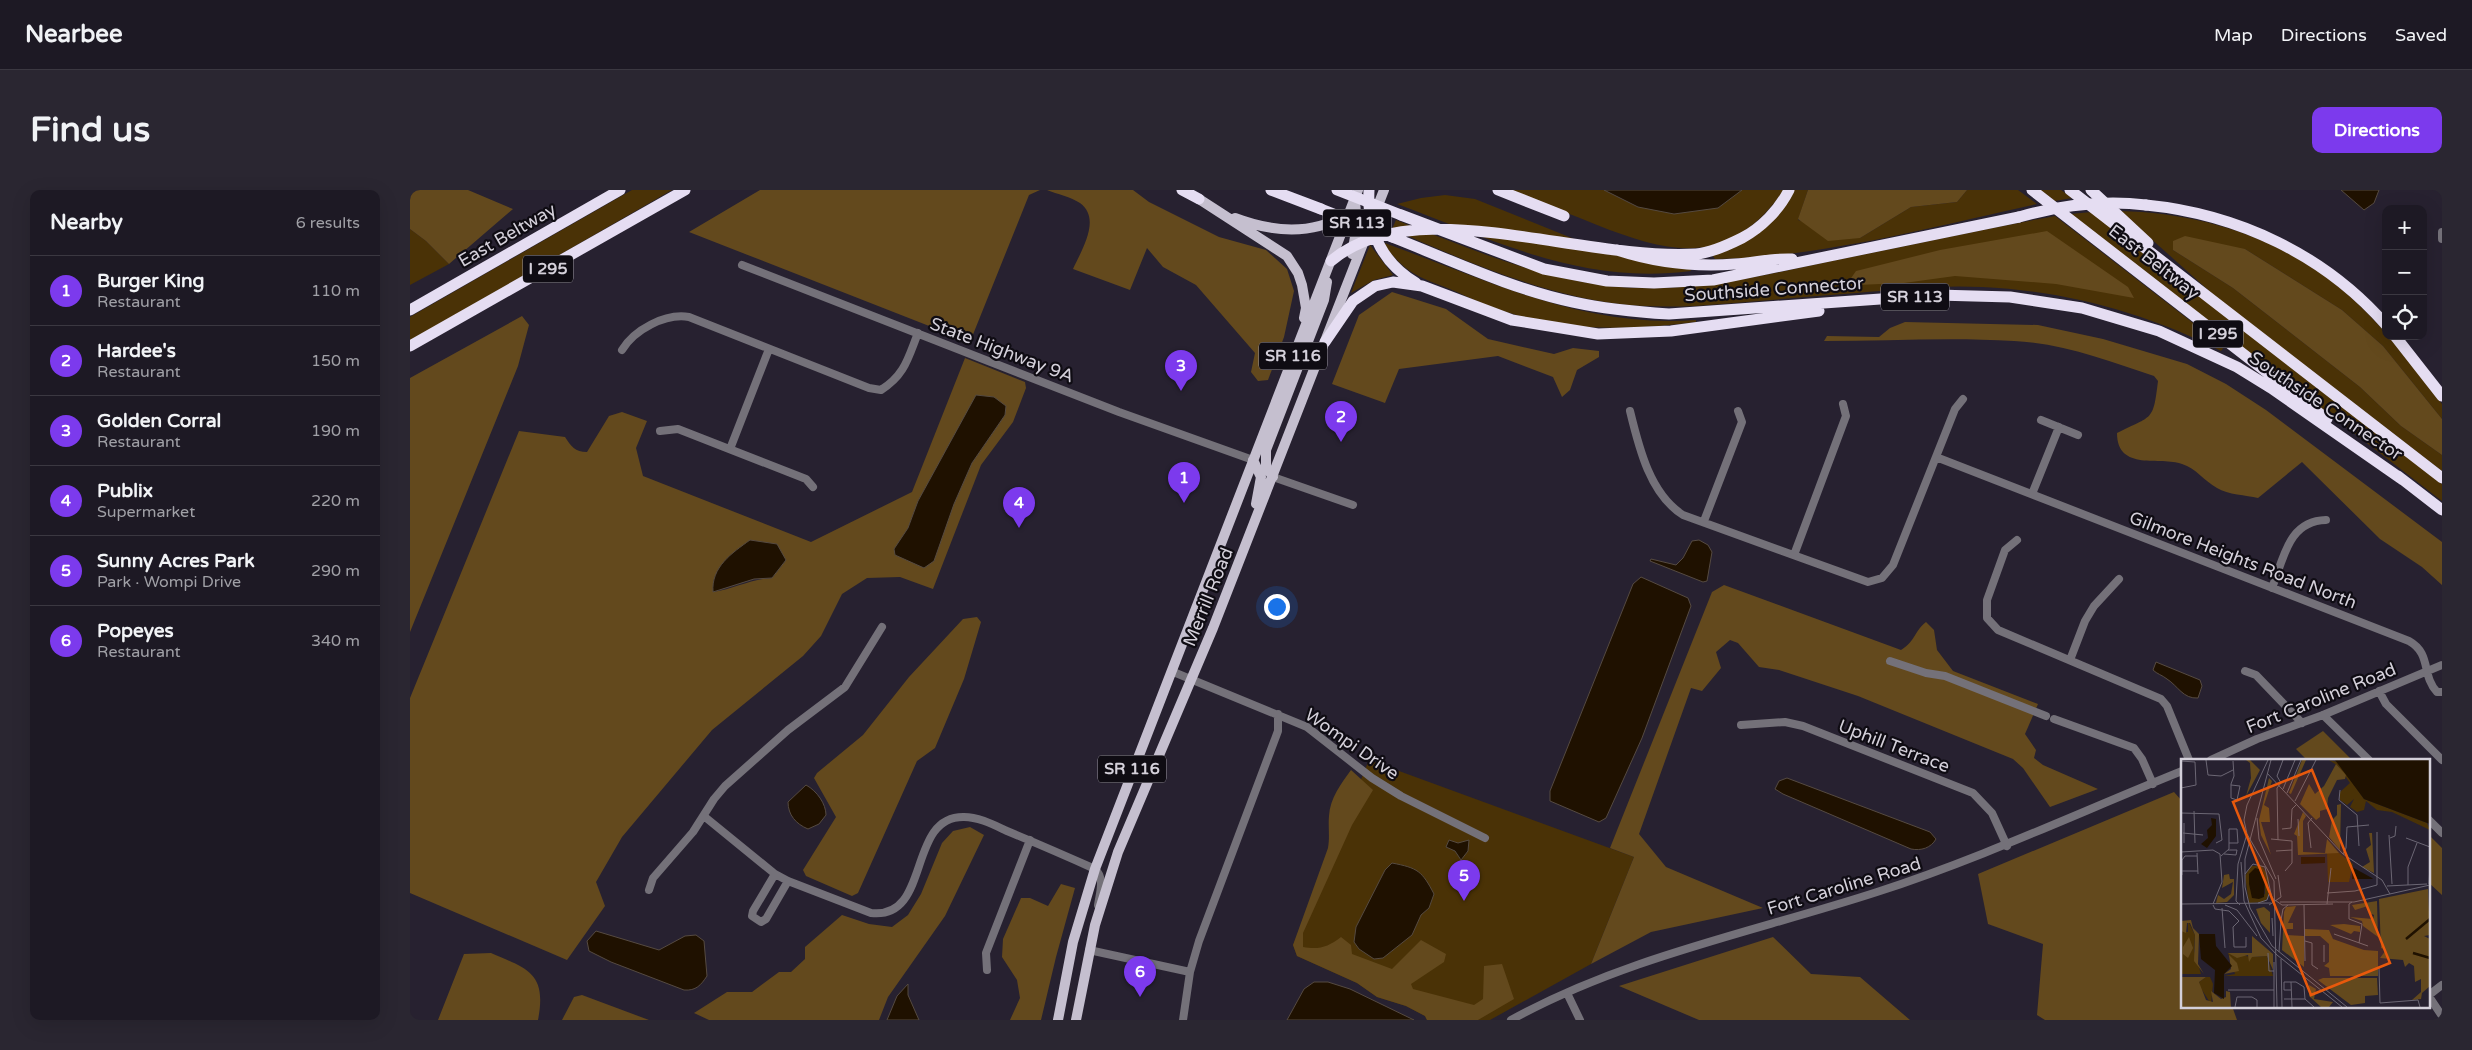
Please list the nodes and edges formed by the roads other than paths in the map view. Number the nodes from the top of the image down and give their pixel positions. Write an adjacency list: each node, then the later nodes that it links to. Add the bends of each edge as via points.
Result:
1 (620, 190): 32 (highway, East Beltway / I 295)
2 (685, 190): 38 (highway, I 295)
3 (1178, 190): 15 (street)
4 (1182, 190): 15 (highway)
5 (1271, 190): 31 (highway, Southside Connector / SR 113, bridge, via 1535,292 1629,312 1669,314)
6 (1337, 190): 25 (highway, Southside Connector / SR 113, bridge, via 1544,269 1607,281 1683,283 1713,280)
7 (1378, 190): 18 (main road)
8 (1384, 190): 18 (main road, Merrill Road / SR 116)
9 (1498, 190): 21 (highway)
10 (1789, 190): 24 (highway, via 1763,223 1724,247 1698,254 1672,254)
11 (2032, 190): 55 (highway, East Beltway / I 295)
12 (2070, 190): 28 (highway, East Beltway / I 295)
13 (2091, 190): 28 (highway)
14 (1489, 199): 21 (highway)
15 (1199, 200): 19 (main road)
16 (1354, 200): 18 (main road); 19 (main road, via 1329,223 1288,231 1255,225); 20 (main road); 26 (main road, Merrill Road / SR 116)
17 (1394, 201): 18 (highway)
18 (1371, 208): 20 (highway); 29 (main road, Merrill Road / SR 116); 30 (highway, via 1378,244 1388,259)
19 (1222, 213): 37 (main road, via 1280,250 1298,274 1306,308)
20 (1357, 225): 26 (highway); 29 (main road)
21 (1571, 226): 25 (highway, via 1619,251 1678,262 1735,264 1787,258)
22 (1598, 236): 24 (highway)
23 (1617, 237): 24 (highway)
24 (1647, 249)
25 (1814, 260): 33 (highway, Southside Connector / SR 113, bridge, via 2077,205 2111,202 2146,205 2206,214 2281,244 2346,286)
26 (1330, 261): 37 (main road, Merrill Road / SR 116); 53 (main road, via 1324,300 1266,450 1266,467)
27 (742, 265): 34 (street, State Highway 9A)
28 (2183, 278): 54 (highway, East Beltway / I 295)
29 (1348, 285): 36 (main road, Merrill Road / SR 116)
30 (1422, 286): 31 (highway, via 1512,320 1607,334 1671,331); 36 (highway, via 1393,282 1364,291 1353,301)
31 (1900, 298): 55 (highway, Southside Connector / SR 113, via 2010,297 2082,308 2159,331 2262,382)
32 (410, 310)
33 (2382, 321)
34 (918, 333): 39 (street, via 901,373 881,390); 52 (street, State Highway 9A, via 1119,412)
35 (2398, 340): 41 (highway)
36 (1325, 342): 53 (main road, Merrill Road / SR 116)
37 (1298, 344): 52 (main road, Merrill Road / SR 116)
38 (410, 346)
39 (769, 349): 40 (street, via 678,315 668,316 628,339); 50 (street)
40 (622, 350)
41 (2442, 396)
42 (1963, 399): 51 (street, via 1955,408)
43 (1843, 404): 63 (street, via 1846,416)
44 (1630, 411): 61 (street, via 1636,439 1668,505 1683,515)
45 (1738, 411): 61 (street, via 1742,422)
46 (2040, 420): 47 (street)
47 (2059, 427): 49 (street); 57 (street)
48 (660, 431): 50 (street, via 678,429)
49 (2078, 434)
50 (730, 449): 56 (street, via 806,479)
51 (1936, 457): 57 (street, Gilmore Heights Road North); 63 (street, via 1893,565 1882,578 1859,581)
52 (1253, 460): 64 (main road, via 1261,477 1259,492); 71 (main road, Merrill Road / SR 116)
53 (1273, 477): 58 (street); 64 (main road, Merrill Road / SR 116)
54 (2442, 478)
55 (2403, 480): 59 (highway, East Beltway / I 295)
56 (813, 487)
57 (2032, 494): 66 (street, Gilmore Heights Road North)
58 (1353, 505)
59 (2442, 510)
60 (2326, 520): 66 (street, via 2312,520 2301,526 2292,538)
61 (1704, 522): 63 (street)
62 (2017, 540): 68 (street, via 2005,550 1987,600 1986,610 1991,623 1998,630)
63 (1794, 555)
64 (1235, 572): 74 (main road, Merrill Road / SR 116)
65 (2119, 579): 68 (street, via 2094,606)
66 (2272, 588): 73 (street, Gilmore Heights Road North, via 2413,644 2423,654)
67 (882, 627): 87 (street, via 845,686 788,730 725,786)
68 (2070, 660): 82 (street, via 2161,699 2167,706)
69 (1890, 661): 86 (street, via 1945,676 2134,748)
70 (2442, 664): 73 (street, Fort Caroline Road)
71 (1171, 671): 74 (street, Wompi Drive); 93 (main road, Merrill Road / SR 116)
72 (2245, 671): 79 (street, via 2256,675)
73 (2427, 671): 75 (street, Fort Caroline Road); 76 (street, Gilmore Heights Road North, via 2431,686)
74 (1192, 679): 77 (street, Wompi Drive); 97 (main road, Merrill Road / SR 116, via 1125,835)
75 (2379, 691): 78 (street, Fort Caroline Road); 84 (street, via 2386,704)
76 (2442, 692)
77 (1278, 714): 90 (street, Wompi Drive, via 1307,727 1400,796); 100 (street, via 1278,731 1210,908)
78 (2324, 715): 79 (street, Fort Caroline Road); 83 (street)
79 (2302, 723): 81 (street, Fort Caroline Road, via 2257,739)
80 (1741, 725): 92 (street, Uphill Terrace, via 1786,722 1803,726 1973,793 1992,813)
81 (2229, 757)
82 (2189, 759)
83 (2368, 759)
84 (2442, 760)
85 (2181, 771): 86 (street, Fort Caroline Road)
86 (2152, 784): 92 (street, Fort Caroline Road)
87 (705, 817): 94 (street); 96 (street, via 652,878)
88 (2430, 821): 89 (street)
89 (2442, 833)
90 (1485, 838)
91 (1030, 840): 93 (street); 95 (street, via 970,817 947,820 930,837 904,902 882,914 871,913); 99 (street, via 986,953)
92 (2007, 846): 102 (street, Fort Caroline Road, via 1828,908 1668,955)
93 (1095, 868): 97 (street, via 1101,880); 106 (main road, Merrill Road / SR 116, via 1073,942)
94 (775, 874): 95 (street); 95 (street, via 753,911 752,916 756,920 766,919)
95 (788, 881)
96 (649, 890)
97 (1095, 925): 98 (main road, Merrill Road / SR 116)
98 (1089, 950): 100 (street); 107 (main road, Merrill Road / SR 116)
99 (987, 970)
100 (1190, 972): 108 (street)
101 (2442, 985): 103 (street)
102 (1567, 993): 109 (street, Fort Caroline Road); 110 (street)
103 (2430, 994)
104 (2430, 998): 105 (street)
105 (2441, 1012)
106 (1058, 1020)
107 (1076, 1020)
108 (1183, 1020)
109 (1511, 1020)
110 (1580, 1020)

